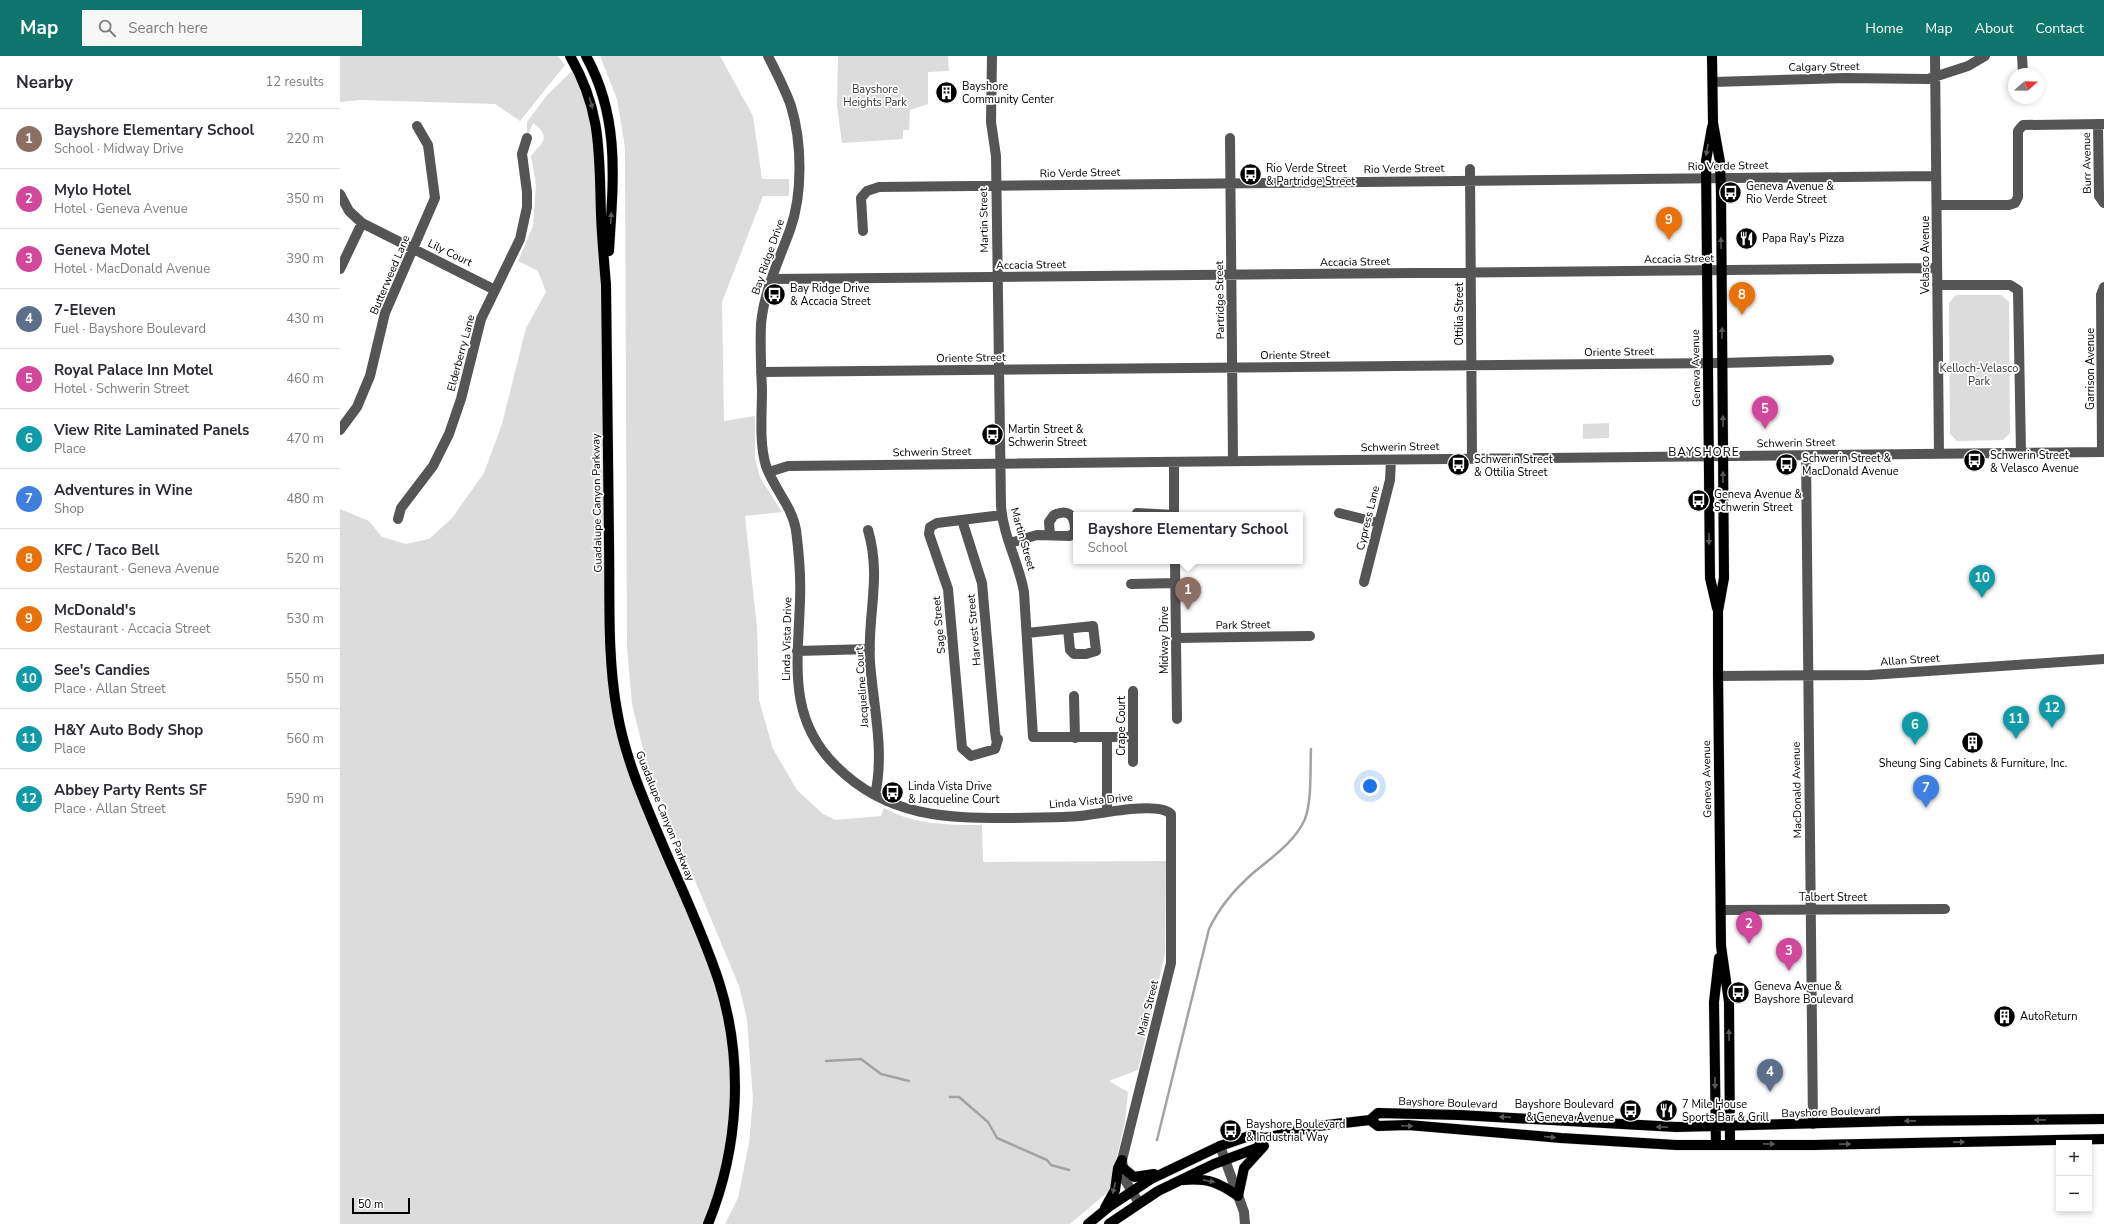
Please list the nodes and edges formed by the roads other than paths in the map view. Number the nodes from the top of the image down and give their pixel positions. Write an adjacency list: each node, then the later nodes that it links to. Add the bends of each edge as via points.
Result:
1 (570, 56): 38 (main road, Guadalupe Canyon Parkway, one-way to 38, via 587,91 597,128)
2 (586, 56): 38 (main road, Guadalupe Canyon Parkway, one-way to 2, via 613,171 612,141 604,100)
3 (768, 56): 37 (street, Bay Ridge Drive, via 793,113 800,181 796,211)
4 (992, 56): 23 (street, Martin Street, via 991,122 996,156)
5 (1712, 56): 11 (main road, Geneva Avenue)
6 (1936, 56): 10 (street, Velasco Avenue)
7 (1985, 56): 10 (street, Calgary Street, via 1968,66)
8 (2022, 56): 9 (street)
9 (2022, 68)
10 (1936, 77): 11 (street, Calgary Street, via 1921,80 1844,78); 18 (street, Velasco Avenue)
11 (1713, 82): 12 (main road, Geneva Avenue)
12 (1713, 123): 19 (main road, Geneva Avenue, one-way to 19, via 1707,152); 20 (main road, Geneva Avenue, via 1719,149)
13 (2101, 124): 25 (street, Burr Avenue, via 2099,196); 26 (street, via 2027,124 2020,128 2018,136 2018,197 2013,204)
14 (417, 126): 29 (street, Butterweed Lane, via 428,145 435,198)
15 (527, 138): 41 (street, Elderberry Lane, via 522,154 527,192 524,222 516,247)
16 (1230, 138): 22 (street, Partridge Street)
17 (1470, 169): 21 (street, Ottilia Street)
18 (1936, 176): 20 (street, Rio Verde Street); 26 (street, Velasco Avenue)
19 (1706, 178): 20 (street, Rio Verde Street); 21 (street, Rio Verde Street); 33 (main road, Geneva Avenue)
20 (1721, 178): 32 (main road, Geneva Avenue, one-way to 20)
21 (1470, 180): 22 (street, Rio Verde Street); 34 (street, Ottilia Street)
22 (1231, 183): 23 (street, Rio Verde Street); 35 (street, Partridge Street)
23 (996, 185): 28 (street, Rio Verde Street, via 871,188 861,198); 36 (street, Martin Street)
24 (340, 194): 27 (street, Lily Court, via 349,211)
25 (2103, 202)
26 (1937, 205): 30 (street, Velasco Avenue)
27 (362, 223): 29 (street, Lily Court); 31 (street)
28 (863, 231)
29 (413, 249): 41 (street, Lily Court); 50 (street, Butterweed Lane, via 385,313 370,376 357,407)
30 (1937, 268): 32 (street, Accacia Street); 39 (street, Velasco Avenue)
31 (340, 269)
32 (1722, 270): 33 (street, Accacia Street); 45 (main road, Geneva Avenue, one-way to 32)
33 (1707, 271): 34 (street, Accacia Street); 44 (main road, Geneva Avenue)
34 (1471, 273): 35 (street, Accacia Street); 46 (street, Ottilia Street)
35 (1231, 275): 36 (street, Accacia Street); 47 (street, Partridge Street)
36 (997, 277): 37 (street, Accacia Street); 48 (street, Martin Street)
37 (772, 279): 49 (street, Bay Ridge Drive, via 762,311)
38 (606, 285): 119 (main road, Guadalupe Canyon Parkway, via 611,644 617,711 634,777 717,978 728,1017 733,1052 734,1104 731,1138 724,1173)
39 (1938, 285): 52 (street, via 2010,285 2018,290); 53 (street, Velasco Avenue)
40 (2104, 287): 42 (street, Garrison Avenue, via 2101,291)
41 (495, 290): 66 (street, Elderberry Lane, via 481,319 461,399 449,434 432,466 401,508)
42 (2103, 350): 51 (street, Garrison Avenue)
43 (1829, 360): 45 (street, Oriente Street)
44 (1708, 363): 45 (street, Oriente Street); 46 (street, Oriente Street); 55 (main road, Geneva Avenue)
45 (1722, 363): 56 (main road, Geneva Avenue, one-way to 45)
46 (1471, 365): 47 (street, Oriente Street); 57 (street, Ottilia Street)
47 (1232, 368): 48 (street, Oriente Street); 59 (street, Partridge Street)
48 (999, 370): 49 (street, Oriente Street); 61 (street, Martin Street)
49 (761, 372): 62 (street, Bay Ridge Drive, via 764,457)
50 (340, 430)
51 (2103, 452): 52 (street, Schwerin Street)
52 (2021, 453): 53 (street, Schwerin Street)
53 (1939, 454): 54 (street, Schwerin Street)
54 (1806, 455): 56 (street, Schwerin Street); 84 (street, MacDonald Avenue)
55 (1708, 456): 56 (street, Schwerin Street); 57 (street, Schwerin Street); 76 (main road, Geneva Avenue, one-way to 76, via 1710,578)
56 (1723, 456): 76 (main road, Geneva Avenue, one-way to 56, via 1724,578)
57 (1472, 459): 58 (street, Schwerin Street)
58 (1391, 460): 59 (street, Schwerin Street); 68 (street, Cypress Lane, via 1390,480)
59 (1233, 461): 60 (street, Schwerin Street)
60 (1174, 462): 61 (street, Schwerin Street); 63 (street)
61 (1000, 464): 62 (street, Schwerin Street, via 788,466); 65 (street, Martin Street)
62 (769, 472): 82 (street, Linda Vista Drive, via 786,502 795,526 800,592)
63 (1174, 512)
64 (1339, 513): 68 (street)
65 (1002, 515): 67 (street, Sage Street); 71 (street, Martin Street)
66 (398, 519)
67 (962, 520): 92 (street, Harvest Street, via 982,583 995,731); 92 (street, Sage Street, via 937,522 930,527 929,534 948,590 962,748 971,756 986,753 995,749)
68 (1379, 523): 73 (street, Cypress Lane)
69 (868, 530): 81 (street, Jacqueline Court, via 875,571)
70 (1050, 535): 71 (street, via 1037,535)
71 (1010, 543): 78 (street, Martin Street, via 1022,582)
72 (1175, 564): 74 (street, Midway Drive)
73 (1364, 582)
74 (1176, 583): 75 (street); 80 (street, Midway Drive)
75 (1131, 584)
76 (1718, 612): 85 (main road, Geneva Avenue)
77 (1068, 629): 78 (street)
78 (1027, 633): 90 (street, Martin Street, via 1033,737)
79 (1310, 636): 80 (street, Park Street)
80 (1176, 638): 88 (street, Midway Drive)
81 (870, 649): 82 (street); 94 (street, Jacqueline Court, via 877,724 878,777)
82 (797, 651): 94 (street, Linda Vista Drive, via 798,693 816,741 849,778)
83 (2104, 659): 84 (street, Allan Street, via 1870,675)
84 (1808, 675): 85 (street, Allan Street); 97 (street, MacDonald Avenue)
85 (1718, 676): 99 (main road, Geneva Avenue)
86 (1133, 691): 89 (street, Crape Court)
87 (1074, 696): 90 (street)
88 (1177, 719)
89 (1133, 737): 91 (street, Martin Street); 93 (street, Crape Court)
90 (1075, 738): 91 (street, Martin Street)
91 (1107, 738): 95 (street)
92 (998, 739)
93 (1133, 762)
94 (875, 795): 95 (street, Linda Vista Drive, via 912,810 954,818 1072,817)
95 (1107, 812): 96 (street, Linda Vista Drive, via 1164,809)
96 (1169, 812): 112 (street, Main Street, via 1172,817 1171,963)
97 (1811, 909): 98 (street, Talbert Street); 99 (street, Talbert Street); 103 (street, MacDonald Avenue)
98 (1946, 909)
99 (1721, 910): 100 (main road, Geneva Avenue)
100 (1721, 946): 104 (main road, Geneva Avenue, one-way to 104, via 1714,1002); 105 (main road, Geneva Avenue, one-way to 100, via 1729,1002)
101 (2104, 1119): 103 (main road, Bayshore Boulevard, one-way to 103)
102 (1370, 1120): 104 (main road, Bayshore Boulevard, one-way to 102, via 1648,1127 1396,1112 1378,1113); 106 (main road, Bayshore Boulevard, via 1326,1125); 109 (main road, Bayshore Boulevard, one-way to 109, via 1378,1126 1408,1125 1621,1142)
103 (1813, 1124): 105 (main road, Bayshore Boulevard)
104 (1716, 1127): 105 (main road, Bayshore Boulevard); 109 (main road, Geneva Avenue)
105 (1730, 1127): 108 (main road, Geneva Avenue)
106 (1270, 1137): 110 (main road, Bayshore Boulevard, via 1252,1135); 111 (main road, Bayshore Boulevard, via 1257,1148); 116 (main road, via 1244,1168)
107 (2104, 1140): 108 (main road, Bayshore Boulevard, one-way to 107)
108 (1730, 1144): 109 (main road, Bayshore Boulevard)
109 (1716, 1145)
110 (1220, 1146): 111 (street); 113 (main road, Bayshore Boulevard)
111 (1224, 1159): 114 (main road, Bayshore Boulevard); 116 (street)
112 (1122, 1163): 113 (main road, via 1134,1177 1148,1176); 115 (street, via 1125,1180); 118 (main road, one-way to 118, via 1118,1168 1115,1190)
113 (1170, 1169): 115 (main road, Bayshore Boulevard)
114 (1176, 1181): 116 (main road, one-way to 116, via 1197,1179 1218,1183); 117 (main road, Bayshore Boulevard)
115 (1131, 1192): 117 (street); 118 (main road, Bayshore Boulevard)
116 (1238, 1196): 122 (street)
117 (1139, 1202): 121 (main road, Bayshore Boulevard)
118 (1100, 1214): 120 (main road, Bayshore Boulevard)
119 (708, 1224)
120 (1088, 1224)
121 (1109, 1224)
122 (1245, 1224)

